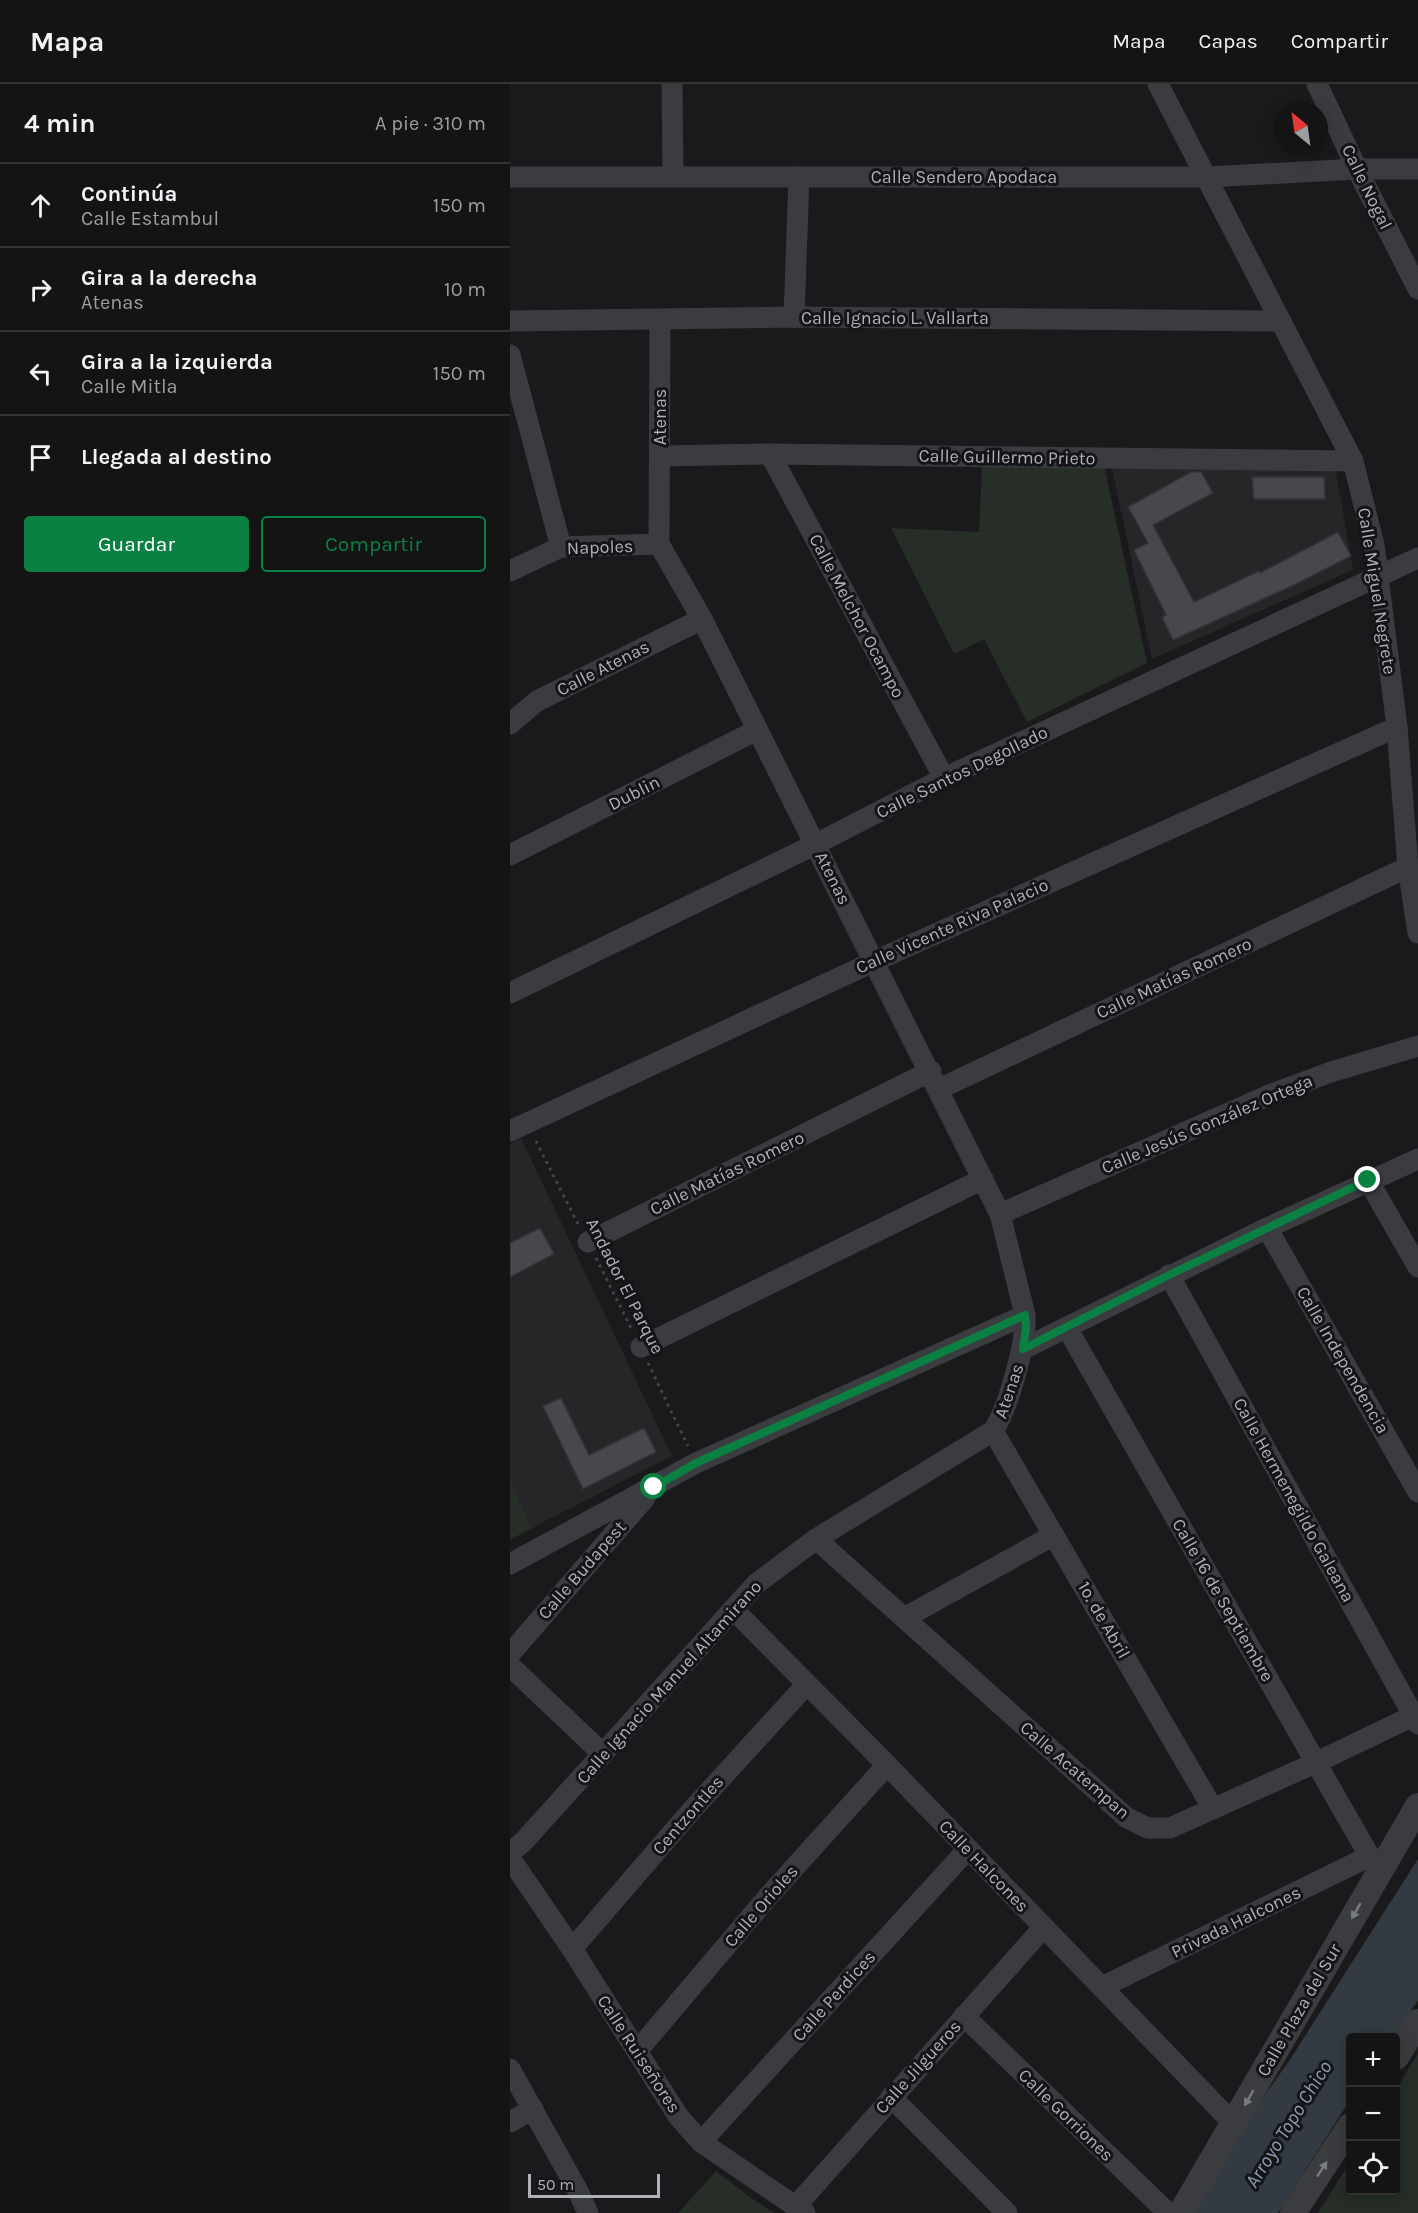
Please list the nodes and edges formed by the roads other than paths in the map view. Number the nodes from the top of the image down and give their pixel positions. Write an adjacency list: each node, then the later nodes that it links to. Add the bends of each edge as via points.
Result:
1 (672, 84): 6 (street)
2 (1158, 84): 9 (street, Calle Miguel Negrete)
3 (1317, 84): 4 (street, Calle Nogal)
4 (1357, 168): 5 (street, Calle Sendero Apodaca); 9 (street, Calle Sendero Apodaca); 10 (street, Calle Nogal)
5 (1418, 169)
6 (673, 176): 7 (street, Calle Sendero Apodaca); 8 (street, Calle Sendero Apodaca)
7 (510, 177)
8 (799, 177): 9 (street, Calle Sendero Apodaca); 11 (street)
9 (1207, 177): 14 (street, Calle Miguel Negrete)
10 (1418, 289)
11 (794, 317): 12 (street, Calle Ignacio L. Vallarta); 14 (street, Calle Ignacio L. Vallarta)
12 (660, 320): 13 (street, Calle Ignacio L. Vallarta); 17 (street, Atenas)
13 (510, 321)
14 (1281, 321): 18 (street, Calle Miguel Negrete)
15 (510, 354): 20 (street)
16 (770, 454): 17 (street, Calle Guillermo Prieto); 18 (street, Calle Guillermo Prieto); 28 (street, Calle Melchor Ocampo)
17 (660, 456): 19 (street, Atenas)
18 (1353, 461): 23 (street, Calle Miguel Negrete, via 1370,522)
19 (659, 544): 20 (street, Napoles); 24 (street, Atenas)
20 (561, 547): 22 (street, Napoles)
21 (1418, 558): 23 (street, Calle Santos Degollado)
22 (510, 571)
23 (1377, 578): 26 (street, Calle Miguel Negrete); 28 (street, Calle Santos Degollado)
24 (702, 619): 25 (street, Calle Atenas, via 537,701); 27 (street, Atenas)
25 (510, 724)
26 (1397, 727): 31 (street, Calle Miguel Negrete); 33 (street, Calle Vicente Riva Palacio)
27 (757, 730): 29 (street, Atenas); 30 (street, Dublin)
28 (944, 778): 29 (street, Calle Santos Degollado)
29 (816, 844): 33 (street, Atenas); 34 (street, Calle Santos Degollado)
30 (510, 855)
31 (1408, 867): 32 (street, Calle Miguel Negrete); 36 (street, Calle Matías Romero)
32 (1418, 933)
33 (875, 961): 36 (street, Atenas); 37 (street, Calle Vicente Riva Palacio)
34 (510, 993)
35 (1418, 1046): 41 (street, Calle Jesús González Ortega, via 1269,1095)
36 (935, 1080): 39 (street, Atenas); 43 (street, Calle Matías Romero)
37 (518, 1127)
38 (1418, 1159): 40 (street)
39 (984, 1179): 41 (street, Atenas); 48 (street)
40 (1368, 1180): 42 (street); 44 (street)
41 (1000, 1214): 46 (street, Atenas)
42 (1267, 1228): 45 (street); 52 (street, Calle Independencia)
43 (588, 1242)
44 (1418, 1267)
45 (1169, 1275): 47 (street); 61 (street, Calle Hermenegildo Galeana)
46 (1025, 1315): 49 (street, Atenas); 51 (street, via 696,1463)
47 (1067, 1328): 49 (street); 63 (street, Calle 16 de Septiembre)
48 (641, 1347)
49 (1023, 1349): 50 (street, Atenas)
50 (993, 1431): 53 (street, 1o. de Abril); 54 (street, Calle Ignacio Manuel Altamirano)
51 (654, 1487): 55 (street); 58 (street, Calle Budapest)
52 (1418, 1492)
53 (1054, 1535): 57 (street); 66 (street, 1o. de Abril)
54 (816, 1539): 56 (street, Calle Ignacio Manuel Altamirano, via 774,1570); 57 (street, Calle Acatempan)
55 (510, 1564)
56 (733, 1609): 60 (street, Calle Halcones); 62 (street, Calle Ignacio Manuel Altamirano)
57 (904, 1618): 66 (street, Calle Acatempan, via 1127,1818 1148,1828 1170,1828)
58 (510, 1654)
59 (510, 1666): 62 (street)
60 (807, 1684): 64 (street, Calle Halcones); 72 (street, Centzontles)
61 (1415, 1720): 63 (street, Calle Acatempan)
62 (603, 1754): 68 (street, Calle Ignacio Manuel Altamirano)
63 (1315, 1763): 66 (street, Calle Acatempan); 70 (street, Calle 16 de Septiembre)
64 (887, 1765): 67 (street, Calle Halcones); 77 (street, Calle Orioles)
65 (1418, 1806): 70 (street, Calle Plaza del Sur)
66 (1213, 1809)
67 (967, 1850): 71 (street, Calle Halcones); 84 (street, Calle Perdices)
68 (510, 1853)
69 (510, 1858): 72 (street, Calle Ruiseñores)
70 (1374, 1864): 73 (street, Privada Halcones); 82 (street, Calle Plaza del Sur, one-way to 82)
71 (1043, 1928): 73 (street, Calle Halcones); 74 (street, Calle Jilgueros)
72 (572, 1949): 77 (street, Calle Ruiseñores)
73 (1102, 1987): 82 (street, Calle Halcones)
74 (964, 2016): 79 (street, Calle Jilgueros); 88 (street, Calle Gorriones)
75 (1418, 2022): 76 (street)
76 (1400, 2049)
77 (638, 2050): 84 (street, Calle Ruiseñores, via 678,2116)
78 (510, 2069): 80 (street)
79 (891, 2097): 85 (street, Calle Jilgueros); 87 (street)
80 (533, 2109): 81 (street); 86 (street)
81 (510, 2122)
82 (1234, 2124): 89 (street, Calle Plaza del Sur)
83 (1346, 2132): 90 (street, one-way to 83)
84 (701, 2142): 85 (street, Calle Ruiseñores)
85 (800, 2210)
86 (588, 2213)
87 (1007, 2213)
88 (1168, 2213)
89 (1181, 2213)
90 (1293, 2213)

